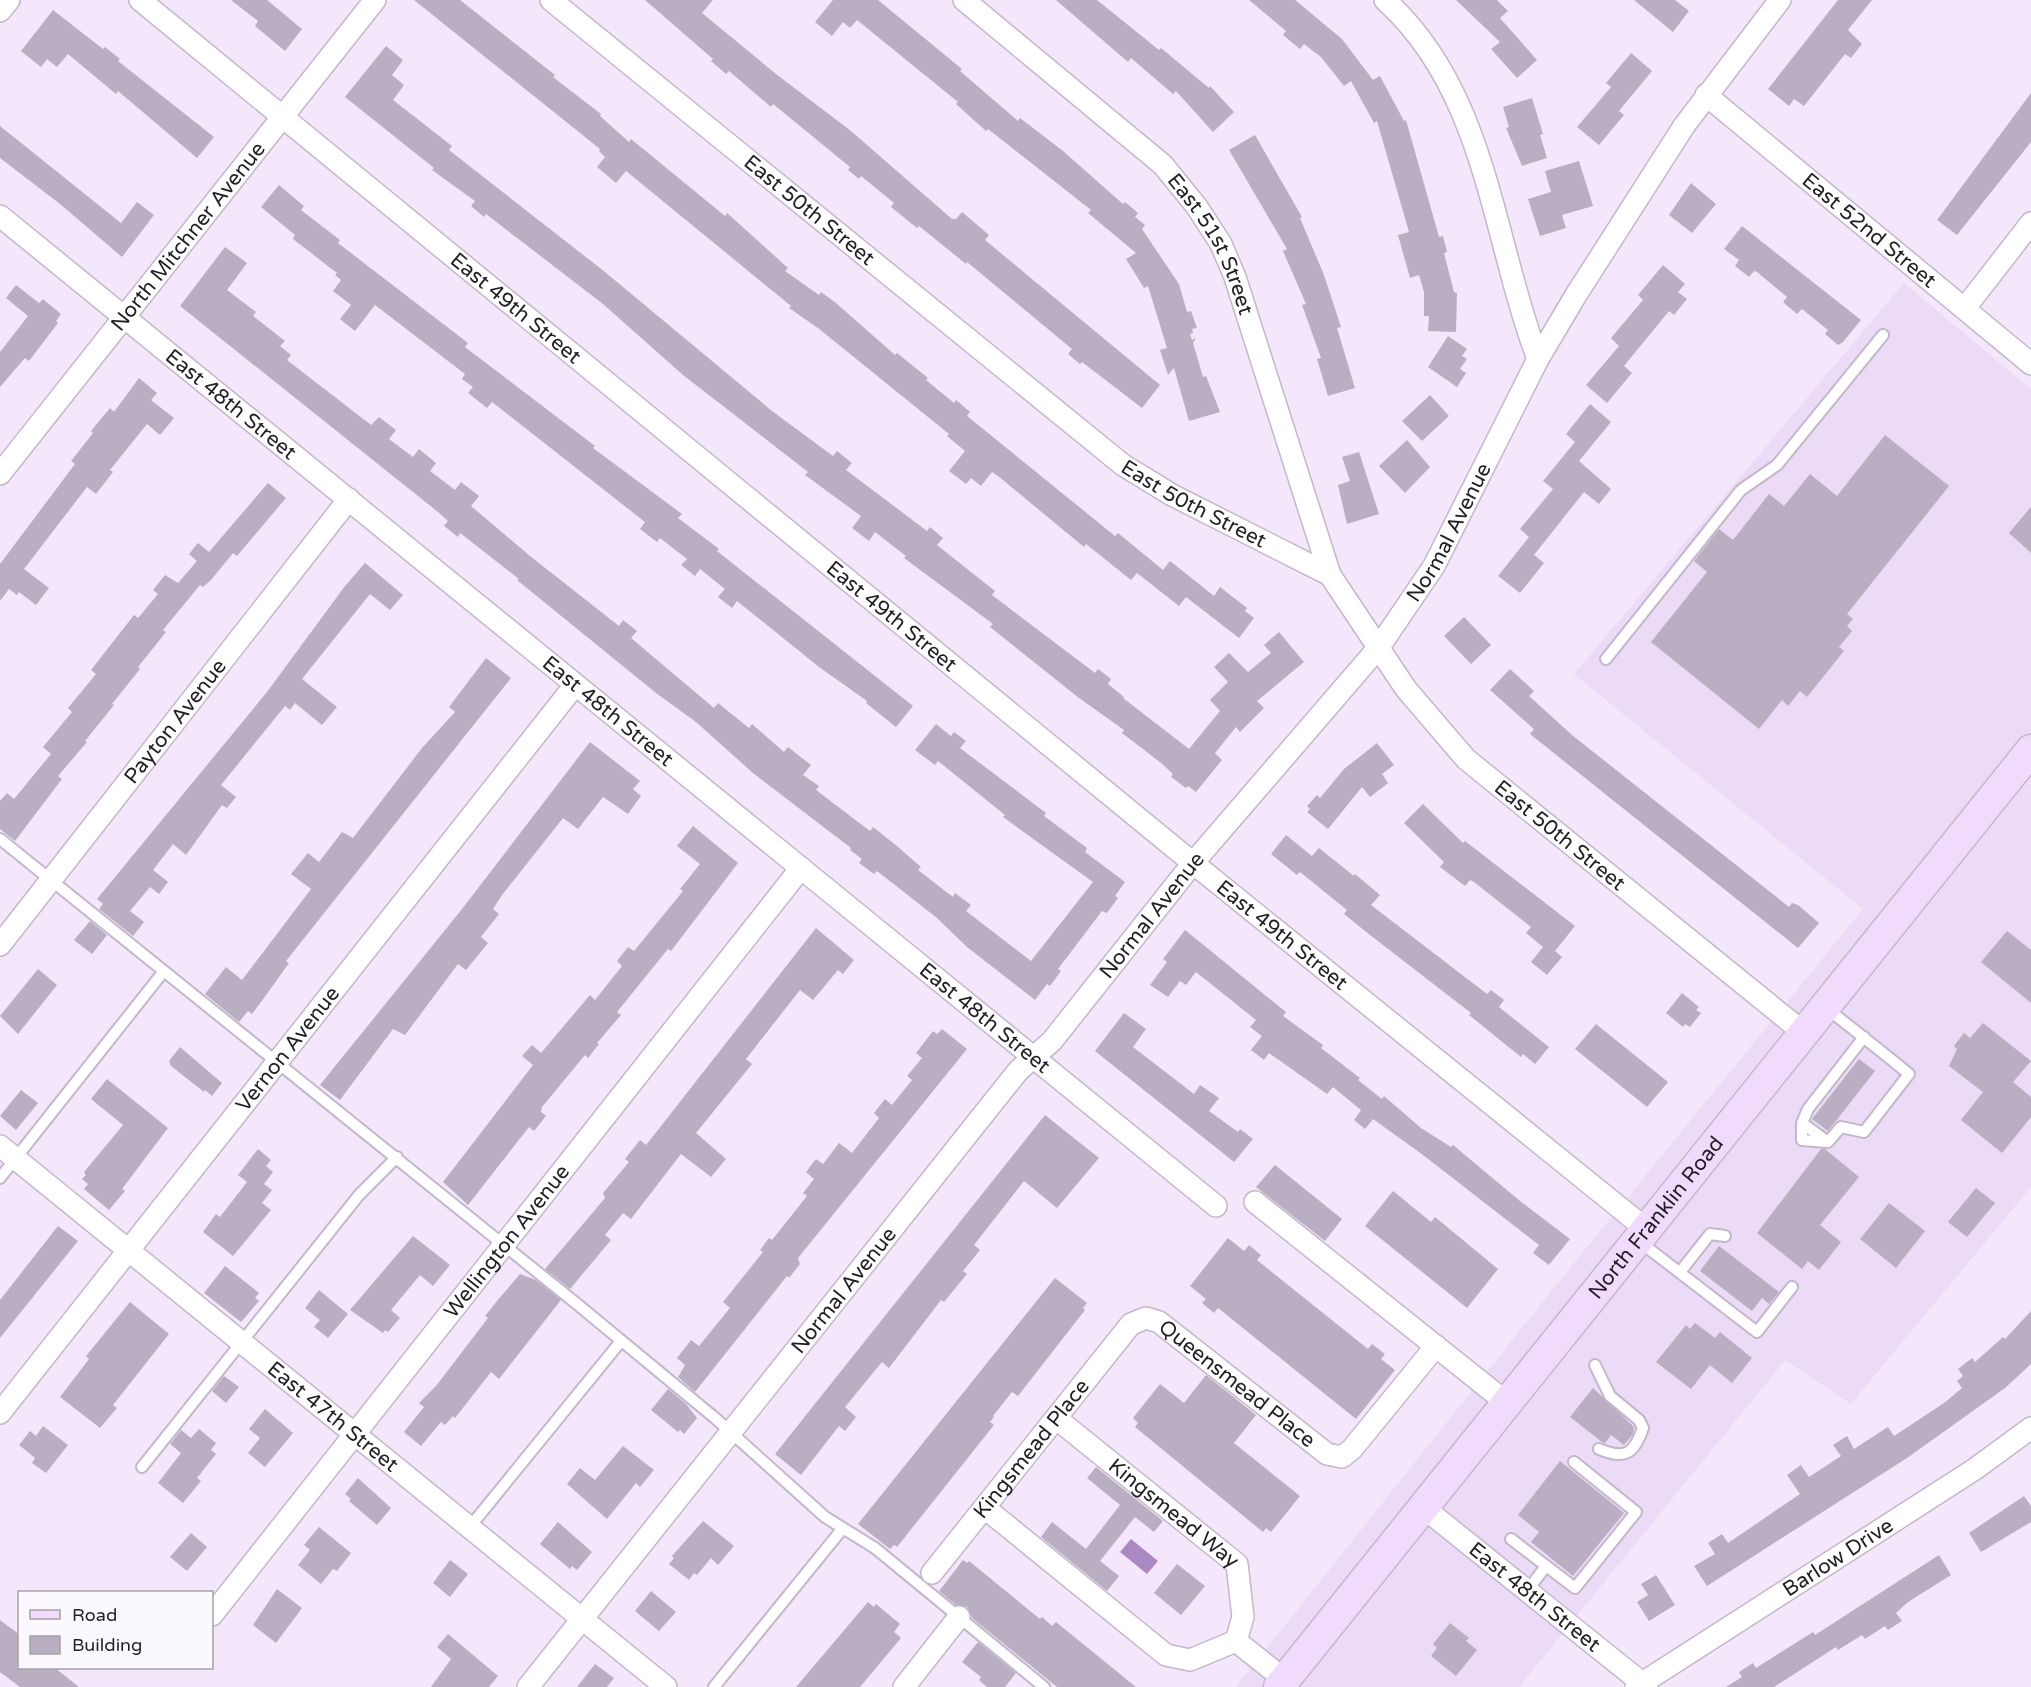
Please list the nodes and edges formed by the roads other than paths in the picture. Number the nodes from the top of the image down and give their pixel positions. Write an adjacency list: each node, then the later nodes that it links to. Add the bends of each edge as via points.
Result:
1 (9, 0): 8 (street)
2 (140, 0): 10 (street, East 49th Street)
3 (375, 0): 10 (street, North Mitchner Avenue)
4 (552, 0): 20 (street, East 50th Street, via 1123,465 1172,495)
5 (964, 0): 20 (street, East 51st Street, via 1150,153 1197,207 1221,244)
6 (1385, 0): 16 (street, via 1428,48 1460,105 1479,155)
7 (1778, 0): 9 (street, Normal Avenue)
8 (0, 11)
9 (1706, 95): 13 (street, East 52nd Street); 16 (street, Normal Avenue)
10 (283, 117): 14 (street, North Mitchner Avenue); 26 (street, East 49th Street)
11 (0, 216): 14 (street, East 48th Street)
12 (2031, 223): 13 (street)
13 (1965, 308): 17 (street, East 52nd Street)
14 (123, 316): 18 (street, North Mitchner Avenue); 19 (street, East 48th Street)
15 (1883, 335): 22 (lane, via 1777,465 1741,490)
16 (1538, 359): 21 (street, Normal Avenue, via 1434,566)
17 (2031, 364)
18 (0, 474)
19 (349, 500): 23 (street, East 48th Street); 28 (street, Payton Avenue)
20 (1330, 575): 21 (street, East 50th Street)
21 (1379, 647): 26 (street, Normal Avenue); 32 (street, East 50th Street, via 1418,704 1479,772)
22 (1606, 659)
23 (575, 685): 27 (street, East 48th Street); 35 (street, Vernon Avenue)
24 (2028, 758): 31 (main road, North Franklin Road)
25 (0, 839): 28 (lane)
26 (1193, 863): 34 (street, Normal Avenue, via 1052,1041); 41 (street, East 49th Street)
27 (801, 868): 34 (street, East 48th Street); 43 (street, Wellington Avenue)
28 (50, 881): 29 (street, Payton Avenue); 30 (lane)
29 (0, 945)
30 (164, 971): 35 (lane); 36 (lane)
31 (1825, 1007): 32 (main road, North Franklin Road); 33 (lane)
32 (1804, 1033): 41 (main road, North Franklin Road)
33 (1864, 1037): 33 (lane, via 1909,1074 1864,1132 1841,1127 1828,1142 1802,1123 1808,1109)
34 (1034, 1057): 40 (street, East 48th Street); 57 (street, Normal Avenue, via 1018,1071)
35 (277, 1061): 37 (lane); 44 (street, Vernon Avenue)
36 (8, 1152): 38 (lane); 44 (street, East 47th Street)
37 (397, 1157): 43 (lane); 48 (lane, via 359,1195)
38 (0, 1178)
39 (1255, 1202): 50 (street)
40 (1216, 1206)
41 (1642, 1234): 45 (lane); 52 (main road, North Franklin Road)
42 (1725, 1236): 45 (lane, via 1710,1234)
43 (504, 1244): 49 (lane); 56 (street, Wellington Avenue)
44 (128, 1249): 48 (street, East 47th Street); 53 (street, Vernon Avenue)
45 (1680, 1272): 46 (lane, via 1757,1332)
46 (1792, 1287)
47 (1131, 1324): 50 (street, Queensmead Place, via 1146,1318 1159,1322 1327,1454 1342,1457); 54 (street, Kingsmead Place)
48 (241, 1341): 56 (street, East 47th Street); 60 (lane)
49 (621, 1341): 57 (lane); 63 (lane)
50 (1436, 1346): 52 (street)
51 (1595, 1365): 58 (lane, via 1610,1396 1643,1428 1628,1454 1616,1456)
52 (1508, 1403): 62 (main road, North Franklin Road)
53 (0, 1413)
54 (1057, 1419): 61 (street, Kingsmead Place); 72 (street, Kingsmead Way, via 1237,1564 1243,1617)
55 (2031, 1428): 74 (street, Barlow Drive, via 1975,1469)
56 (354, 1434): 63 (street, East 47th Street); 69 (street, Wellington Avenue)
57 (731, 1434): 64 (lane, via 825,1517); 71 (street, Normal Avenue)
58 (1599, 1449)
59 (1574, 1462): 66 (lane, via 1636,1512 1575,1588)
60 (142, 1467)
61 (985, 1508): 67 (street, Kingsmead Place); 72 (street, via 1167,1655 1190,1660)
62 (1424, 1508): 68 (street, East 48th Street); 73 (main road, North Franklin Road)
63 (469, 1528): 71 (street, East 47th Street)
64 (843, 1528): 70 (lane, via 875,1548); 77 (lane)
65 (1511, 1539): 66 (lane)
66 (1546, 1566): 68 (lane)
67 (932, 1573)
68 (1527, 1591): 74 (street, East 48th Street)
69 (213, 1614)
70 (960, 1617): 78 (street); 79 (lane)
71 (582, 1620): 75 (street, Normal Avenue); 76 (street, East 47th Street)
72 (1236, 1641): 73 (street)
73 (1282, 1683)
74 (1641, 1685)
75 (528, 1687)
76 (666, 1687)
77 (714, 1687)
78 (904, 1687)
79 (1044, 1687)

